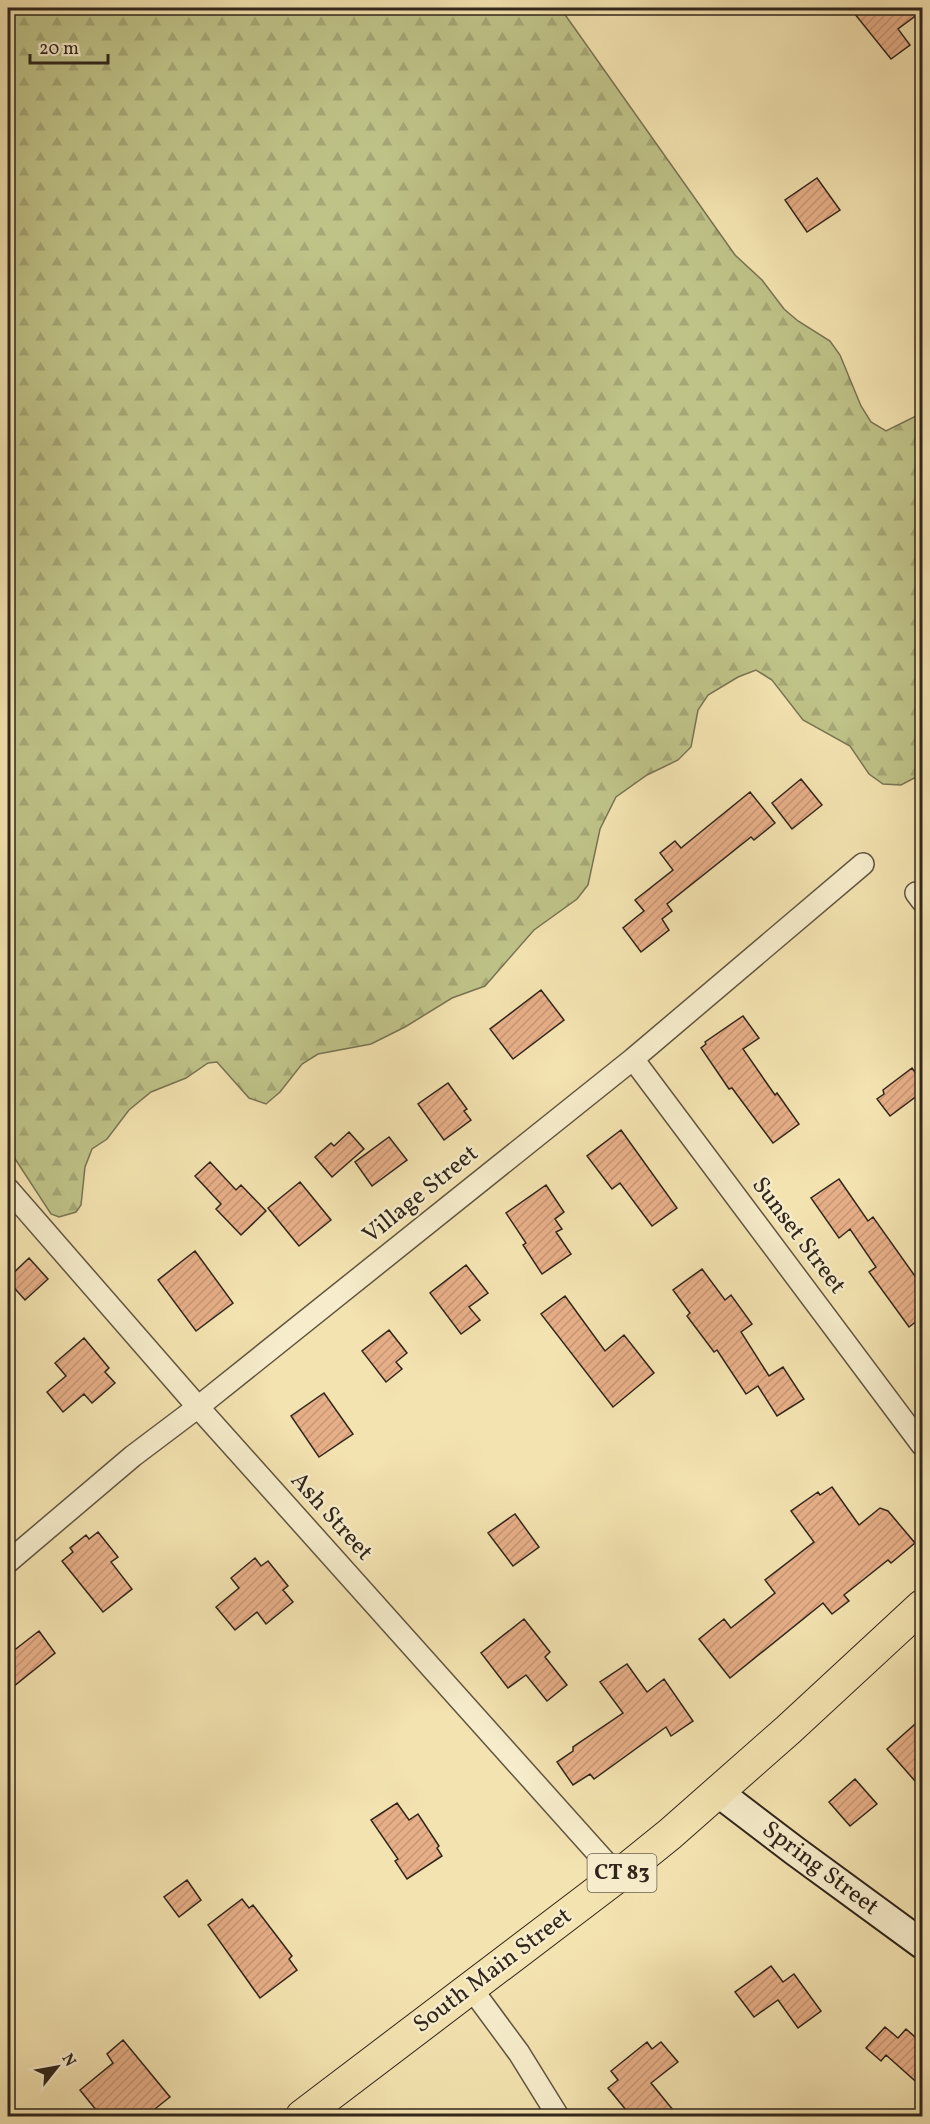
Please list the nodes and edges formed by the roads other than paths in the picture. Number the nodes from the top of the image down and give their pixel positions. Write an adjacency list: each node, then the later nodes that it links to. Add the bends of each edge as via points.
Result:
1 (863, 864): 2 (street, Village Street)
2 (633, 1059): 4 (street, Village Street); 5 (street, Sunset Street)
3 (8, 1189): 4 (street, Ash Street)
4 (198, 1407): 6 (street, Village Street, via 133,1456); 9 (street, Ash Street)
5 (922, 1445)
6 (8, 1562)
7 (922, 1606): 8 (main road, South Main Street / CT 83)
8 (719, 1793): 9 (main road, South Main Street / CT 83); 10 (street, Spring Street)
9 (618, 1876): 11 (main road, South Main Street / CT 83)
10 (922, 1944)
11 (471, 1988): 12 (main road, South Main Street / CT 83); 13 (street, via 519,2053)
12 (302, 2116)
13 (558, 2116)

